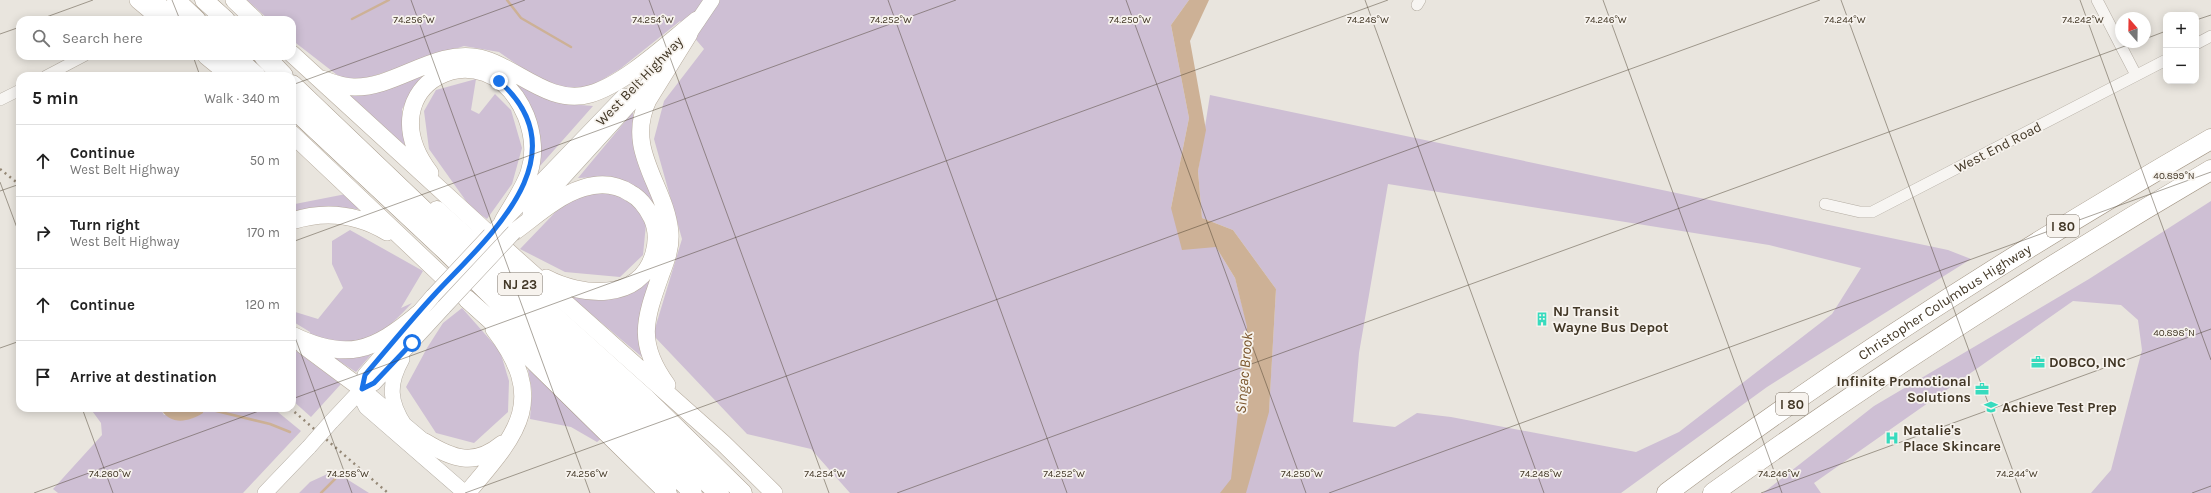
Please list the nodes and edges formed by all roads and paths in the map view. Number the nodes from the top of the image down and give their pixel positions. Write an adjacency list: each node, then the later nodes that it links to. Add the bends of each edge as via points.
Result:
1 (138, 0): 7 (main road)
2 (176, 0): 8 (highway)
3 (204, 0): 9 (highway)
4 (234, 0): 10 (main road)
5 (712, 0): 11 (main road, West Belt Highway)
6 (2097, 0): 29 (street)
7 (156, 14)
8 (193, 16)
9 (222, 16)
10 (251, 16)
11 (693, 27): 28 (main road, via 613,84 578,97 557,94 488,60 470,56 443,60 365,86 343,85); 43 (main road, West Belt Highway, via 672,58); 54 (main road, via 648,100 640,130 642,148 670,232 666,260 646,322 647,341 652,361 663,380)
12 (2211, 36): 13 (street)
13 (2199, 42)
14 (296, 58): 28 (main road)
15 (76, 60): 22 (street)
16 (211, 60): 23 (main road)
17 (223, 60): 24 (highway)
18 (240, 60): 25 (highway)
19 (269, 60): 26 (highway)
20 (270, 60): 27 (highway)
21 (2163, 62): 29 (street, West End Road)
22 (54, 72)
23 (225, 72)
24 (237, 72)
25 (253, 72)
26 (279, 72)
27 (283, 72)
28 (314, 74): 40 (main road)
29 (2136, 76): 41 (street, West End Road, via 1872,212 1860,212)
30 (296, 84): 62 (highway, NJ 23, via 646,398)
31 (296, 89): 61 (highway)
32 (16, 92): 33 (street)
33 (0, 100)
34 (296, 112): 39 (highway, NJ 23)
35 (296, 122): 39 (highway)
36 (296, 138): 44 (main road)
37 (2211, 138): 64 (highway, Christopher Columbus Highway / I 80, via 1940,304 1765,422)
38 (2211, 170): 52 (highway, Christopher Columbus Highway / I 80, via 1978,313)
39 (370, 181): 60 (highway, NJ 23)
40 (455, 204): 43 (main road, via 416,152 410,133 410,114 417,95 431,81 446,72 469,69 492,76 506,87 524,111 530,130 533,150 529,173); 45 (main road)
41 (1825, 204)
42 (296, 220): 44 (main road, via 330,214 356,217 381,228)
43 (509, 226): 45 (main road, via 573,192 590,186 606,185 626,190 640,200 653,219 656,240 653,256 644,272 627,285 607,292 584,292 563,286 532,270); 47 (main road, West Belt Highway, bridge, via 433,296); 50 (main road, West Belt Highway, bridge)
44 (421, 256): 46 (main road)
45 (514, 257): 54 (main road)
46 (467, 299): 53 (main road, via 498,334 516,365 524,397); 59 (highway)
47 (418, 314): 48 (main road, via 392,335 358,349 334,349); 51 (main road, West Belt Highway, via 365,375)
48 (296, 337)
49 (296, 339): 51 (main road)
50 (412, 343): 51 (main road, West Belt Highway, via 374,383); 55 (main road, via 391,384 392,402)
51 (362, 389): 55 (main road); 57 (main road, West Belt Highway, bridge); 58 (main road, via 362,399 366,407)
52 (1823, 416): 65 (highway, Christopher Columbus Highway / I 80); 66 (highway, via 1810,436)
53 (519, 422): 56 (main road, via 504,442 476,458 455,457); 58 (main road, via 500,454)
54 (700, 422): 63 (main road)
55 (405, 426): 56 (main road)
56 (425, 442)
57 (265, 493)
58 (466, 493)
59 (668, 493)
60 (693, 493)
61 (719, 493)
62 (743, 493)
63 (774, 493)
64 (1667, 493)
65 (1714, 493)
66 (1736, 493)

